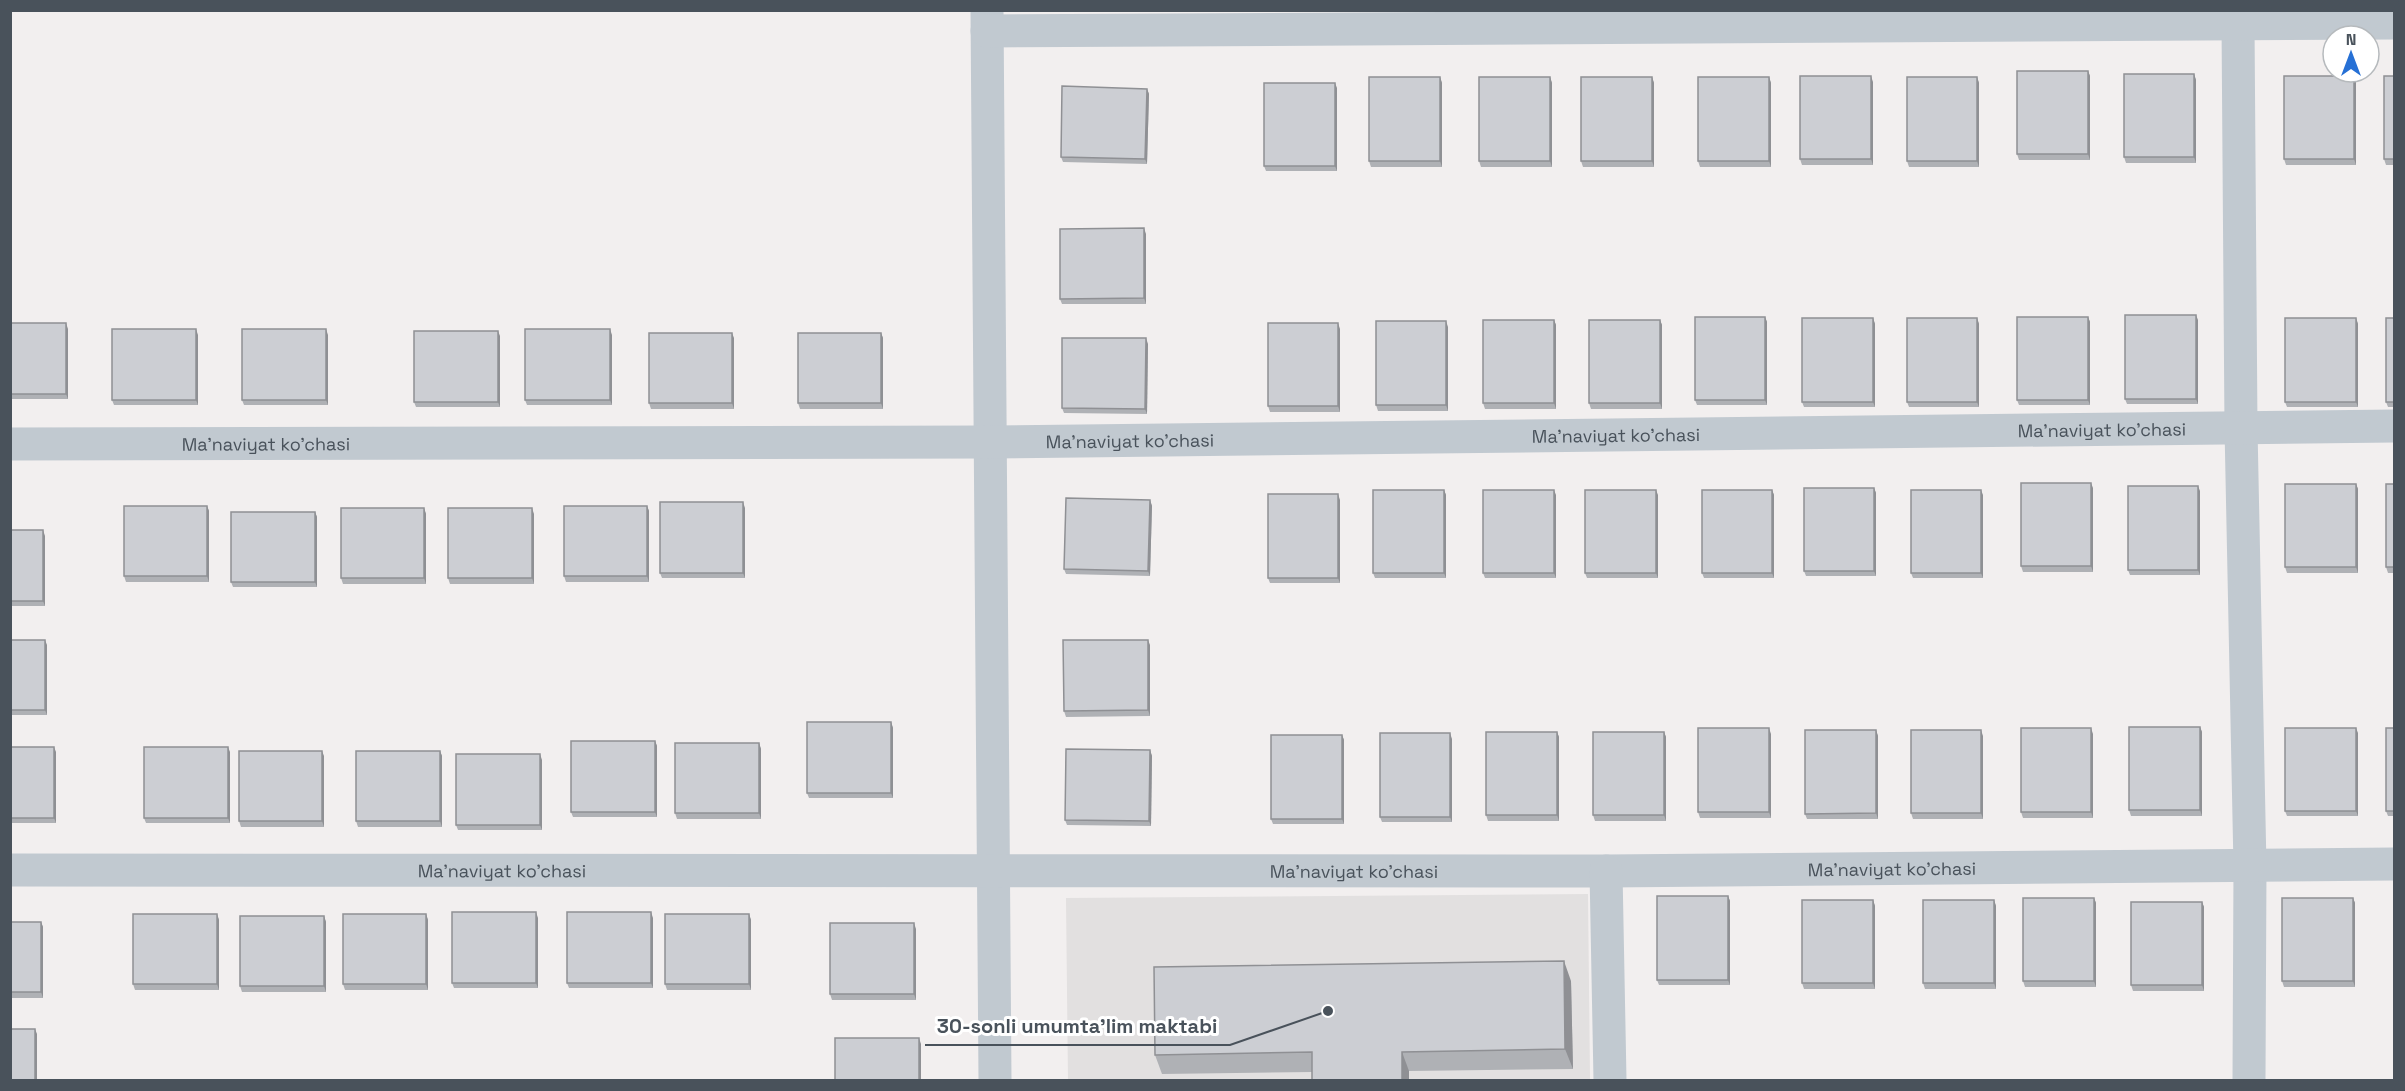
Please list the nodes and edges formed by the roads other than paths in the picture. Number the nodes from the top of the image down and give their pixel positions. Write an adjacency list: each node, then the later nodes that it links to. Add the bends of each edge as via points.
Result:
1 (987, 21): 3 (street); 6 (street)
2 (2394, 23): 3 (street)
3 (2238, 24): 5 (street)
4 (2394, 426): 5 (street, Ma'naviyat ko'chasi)
5 (2241, 428): 6 (street, Ma'naviyat ko'chasi); 9 (street)
6 (990, 442): 7 (street, Ma'naviyat ko'chasi); 11 (street)
7 (10, 444)
8 (2394, 864): 9 (street, Ma'naviyat ko'chasi)
9 (2250, 867): 12 (street, Ma'naviyat ko'chasi); 15 (street)
10 (10, 870): 11 (street, Ma'naviyat ko'chasi)
11 (993, 870): 12 (street, Ma'naviyat ko'chasi); 13 (street)
12 (1606, 871): 14 (street)
13 (995, 1080)
14 (1610, 1080)
15 (2249, 1080)

